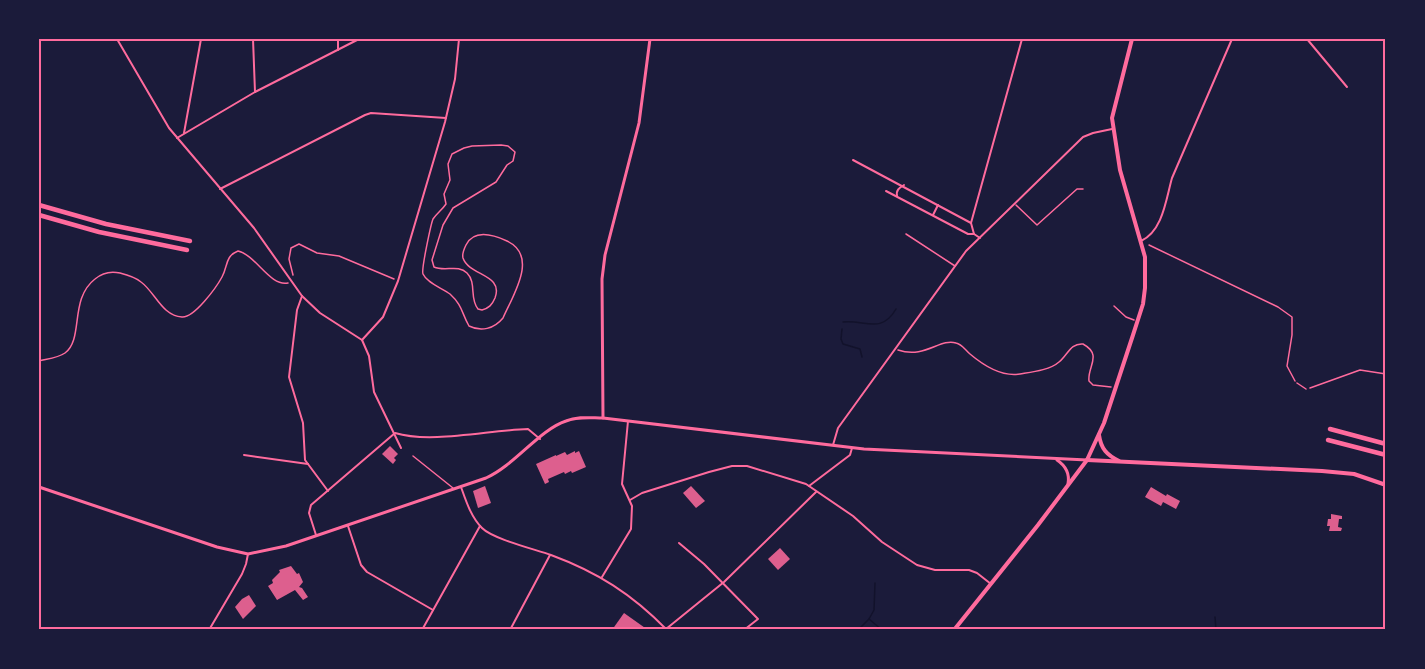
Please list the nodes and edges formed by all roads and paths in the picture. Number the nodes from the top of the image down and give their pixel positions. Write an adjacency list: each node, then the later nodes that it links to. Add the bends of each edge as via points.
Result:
1 (117, 39): 18 (street)
2 (201, 39): 17 (street)
3 (253, 39): 14 (street)
4 (338, 39): 12 (street)
5 (359, 39): 12 (street)
6 (459, 39): 15 (street)
7 (650, 39): 52 (street, via 639,123 602,279)
8 (1022, 39): 30 (street)
9 (1132, 39): 16 (main road, via 1113,108)
10 (1232, 39): 35 (street, via 1172,178 1153,233)
11 (1307, 39): 13 (street)
12 (338, 50): 14 (street)
13 (1347, 87)
14 (255, 92): 17 (street)
15 (446, 118): 21 (street, via 371,113); 41 (street)
16 (1112, 129): 27 (street, via 1083,137); 35 (main road)
17 (184, 133): 18 (street)
18 (177, 138): 21 (street)
19 (853, 160): 20 (street)
20 (904, 185): 24 (street); 26 (street)
21 (220, 189): 40 (street)
22 (1083, 189): 27 (lane, via 1077,189 1037,225)
23 (886, 191): 24 (street)
24 (897, 196): 29 (street)
25 (39, 205): 34 (highway)
26 (938, 205): 29 (street); 30 (street)
27 (1015, 205): 33 (street)
28 (39, 215): 37 (highway)
29 (933, 215): 32 (street)
30 (971, 223): 32 (street)
31 (906, 234): 39 (lane)
32 (974, 234): 33 (street)
33 (980, 238): 39 (street)
34 (190, 241)
35 (1141, 241): 50 (main road, via 1146,272 1143,304)
36 (1149, 245): 49 (path, via 1292,317 1287,366)
37 (187, 250)
38 (463, 255): 38 (path, via 472,237 486,234 513,244 523,255 513,297 495,326 469,326 460,304 426,279 422,268 431,223 446,204 444,194 450,180 448,164 452,154 472,146 508,146 515,152 513,161 491,185 453,208 432,260 438,269 465,271 472,280 475,306 488,308 496,294 495,284 468,265)
39 (955, 266): 46 (street)
40 (292, 281): 41 (path, via 289,253 299,244); 42 (street); 47 (path, via 280,283 238,251 227,260 223,275 195,312 183,318 164,308 139,280 118,272 106,273 92,281 81,297 70,348 64,354)
41 (398, 281): 45 (street, via 383,317)
42 (302, 296): 45 (street, via 320,313); 69 (street, via 289,377 303,423)
43 (1114, 306): 44 (path)
44 (1131, 320)
45 (362, 340): 55 (street, via 369,356 374,392)
46 (895, 349): 50 (path, via 919,353 954,342 995,370 1013,374 1053,366 1072,347 1083,344 1093,358 1089,381); 60 (street, via 838,428)
47 (39, 361)
48 (1386, 375): 51 (path, via 1360,370)
49 (1296, 383): 51 (lane)
50 (1116, 389): 56 (main road)
51 (1306, 389)
52 (603, 418): 53 (street); 57 (street, via 568,420)
53 (628, 422): 60 (street); 78 (street, via 622,484)
54 (1330, 429): 59 (highway)
55 (395, 433): 57 (street, via 436,436 525,429); 61 (street); 76 (street)
56 (1099, 435): 67 (main road); 68 (main road, via 1108,455)
57 (540, 439): 73 (street, via 500,471)
58 (1328, 440): 64 (highway)
59 (1386, 444)
60 (833, 445): 62 (street)
61 (401, 448)
62 (852, 448): 66 (street); 71 (street, via 850,455)
63 (244, 455): 69 (street)
64 (1386, 455)
65 (413, 456): 75 (lane)
66 (1055, 459): 67 (street); 74 (street, via 1066,469)
67 (1087, 460): 68 (main road); 74 (main road)
68 (1121, 461): 70 (main road, via 1322,471 1354,474)
69 (308, 464): 76 (street)
70 (1386, 484)
71 (809, 486): 77 (street); 78 (street, via 747,466 732,466)
72 (39, 487): 83 (street, via 216,547)
73 (461, 487): 75 (street); 80 (street)
74 (1067, 487): 87 (main road)
75 (454, 489): 79 (street)
76 (328, 491): 81 (street, via 309,509)
77 (816, 492): 86 (street); 87 (street, via 917,565 946,572 969,570)
78 (630, 500): 85 (street, via 631,529)
79 (348, 525): 81 (street); 88 (street, via 367,572)
80 (480, 526): 84 (street); 88 (street)
81 (316, 536): 83 (street)
82 (679, 543): 86 (street)
83 (248, 554): 89 (street, via 242,574)
84 (550, 555): 85 (street); 91 (street)
85 (602, 577): 92 (street, via 630,596)
86 (724, 582): 92 (street); 93 (street, via 758,619)
87 (991, 584): 94 (main road)
88 (433, 610): 90 (street)
89 (209, 630)
90 (422, 630)
91 (510, 630)
92 (666, 630)
93 (744, 630)
94 (954, 630)

